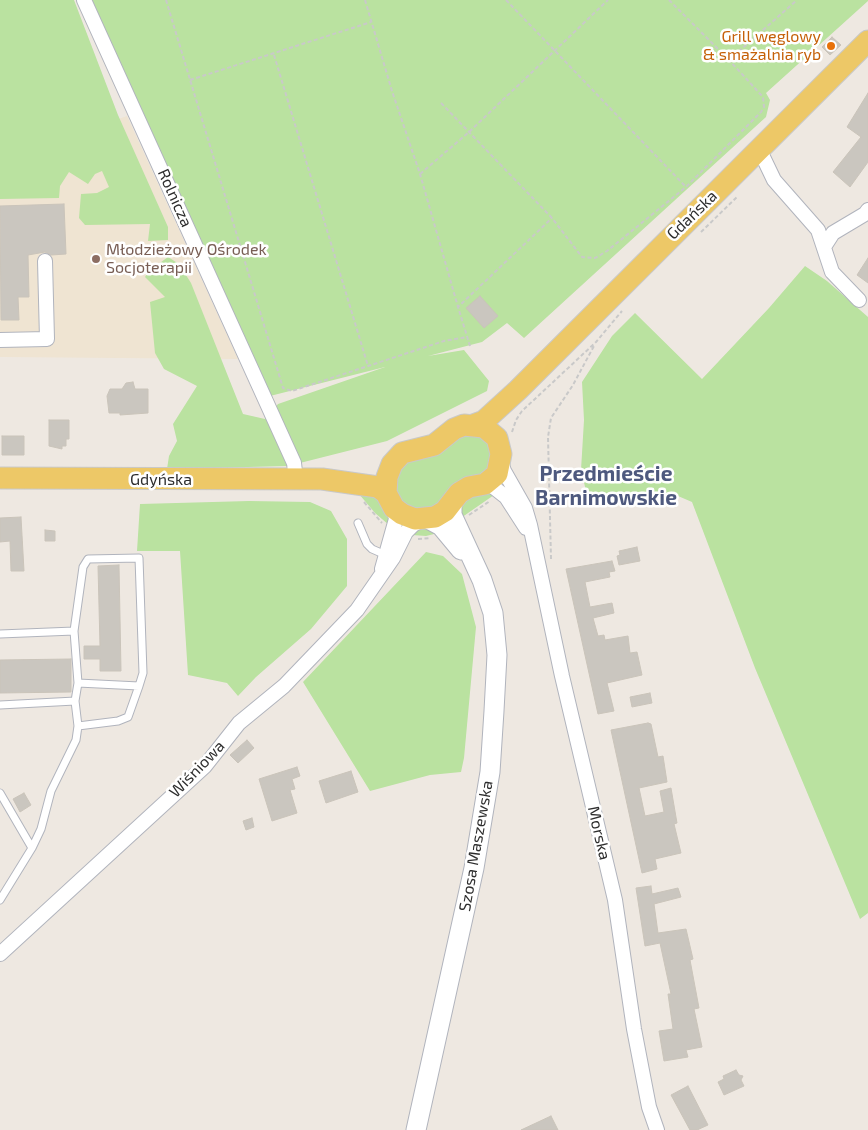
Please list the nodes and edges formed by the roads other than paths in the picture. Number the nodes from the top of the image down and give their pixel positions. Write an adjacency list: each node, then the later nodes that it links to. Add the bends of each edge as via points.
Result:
1 (84, 0): 15 (street, Rolnicza, via 294,463)
2 (866, 46): 3 (main road, Gdańska)
3 (757, 152): 5 (street, via 763,157 774,180 818,230); 9 (main road, Gdańska)
4 (868, 210): 5 (street, via 833,233)
5 (824, 246): 7 (street, via 832,272)
6 (45, 261): 8 (street, via 47,339)
7 (859, 300)
8 (0, 340)
9 (518, 390): 10 (main road, Gdańska, via 484,421); 11 (main road, Gdańska, via 503,422)
10 (473, 425): 11 (main road, via 488,430); 12 (main road, Gdańska, via 454,429 431,446 402,453)
11 (504, 446): 16 (main road, Gdańska); 21 (street, Morska, via 504,472 528,516)
12 (392, 464): 14 (main road, Gdyńska, via 381,470); 17 (main road, via 386,482)
13 (0, 478): 15 (main road, Gdyńska)
14 (322, 479): 15 (main road, Gdyńska); 17 (main road, Gdyńska, via 378,487)
15 (296, 480)
16 (493, 488): 19 (main road, via 465,490 452,501); 21 (street, Morska)
17 (390, 500): 19 (main road, Gdyńska, via 407,517); 20 (street, Wiśniowa)
18 (358, 523): 22 (lane, via 367,544)
19 (438, 523): 20 (street, Wiśniowa, via 413,525); 34 (main road, Szosa Maszewska, via 473,561 490,602 496,640 490,772 474,868)
20 (399, 532): 22 (street, Wiśniowa)
21 (532, 537): 35 (street, Morska, via 615,900 634,1029 649,1107)
22 (389, 556): 33 (street, Wiśniowa, via 357,610 284,686 239,723 205,766)
23 (74, 631): 24 (lane); 25 (lane); 26 (lane, via 83,567 88,559 139,558 143,673)
24 (0, 634)
25 (78, 683): 26 (lane); 27 (lane)
26 (139, 686): 29 (lane, via 128,716)
27 (75, 702): 28 (lane); 29 (lane)
28 (0, 706)
29 (78, 726): 31 (lane, via 76,740 52,791)
30 (0, 793): 31 (lane)
31 (32, 848): 32 (lane)
32 (0, 900)
33 (0, 954)
34 (416, 1130)
35 (657, 1130)

